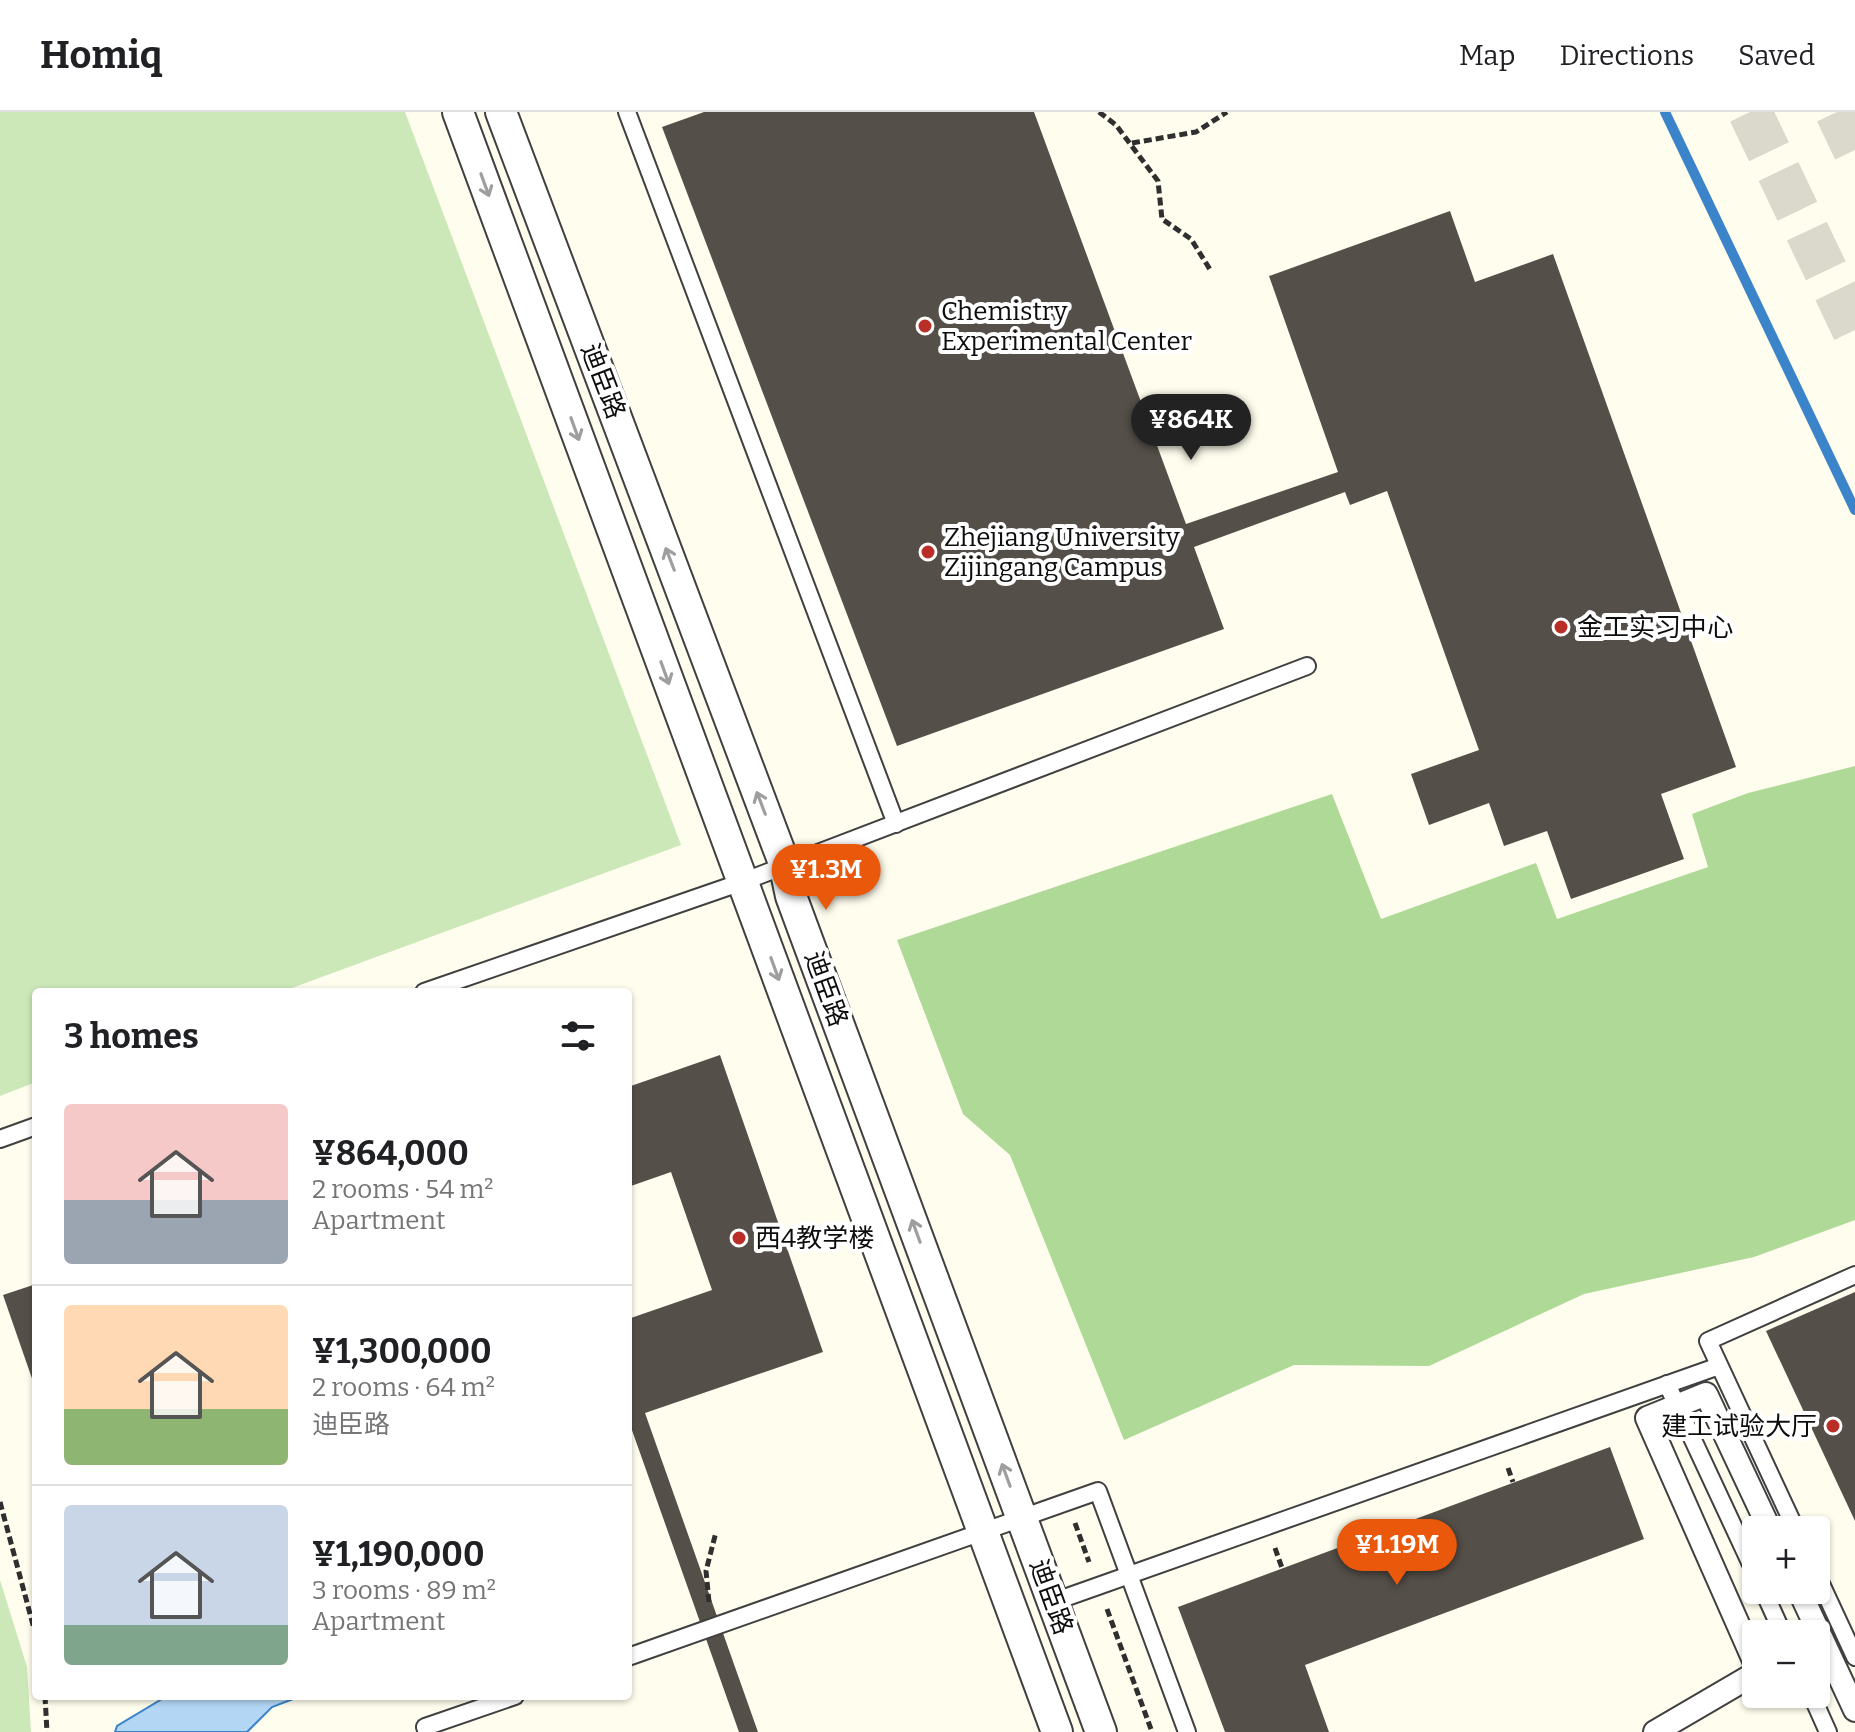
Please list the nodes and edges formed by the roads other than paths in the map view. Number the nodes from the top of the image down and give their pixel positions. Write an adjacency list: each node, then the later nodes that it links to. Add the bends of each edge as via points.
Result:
1 (458, 112): 7 (street, 迪臣路, one-way to 7)
2 (501, 112): 6 (street, 迪臣路, one-way to 2)
3 (627, 112): 5 (lane)
4 (1307, 666): 5 (lane)
5 (896, 824): 6 (lane)
6 (784, 863): 7 (lane); 17 (street, 迪臣路, one-way to 6, via 791,896)
7 (742, 882): 8 (lane); 18 (street, 迪臣路, one-way to 18)
8 (436, 988)
9 (32, 1127): 10 (lane)
10 (0, 1139)
11 (1855, 1275): 12 (lane, via 1708,1341)
12 (1719, 1366): 13 (lane); 16 (lane)
13 (1667, 1384): 14 (lane); 20 (lane)
14 (1678, 1405): 15 (street, via 1706,1394); 19 (lane); 24 (street, via 1647,1418)
15 (1763, 1516)
16 (1789, 1516)
17 (1022, 1519): 18 (lane); 20 (lane, via 1098,1491); 21 (street, 迪臣路)
18 (983, 1533): 25 (lane); 32 (street, 迪臣路)
19 (1742, 1544)
20 (1130, 1577): 21 (lane); 34 (lane)
21 (1053, 1602): 33 (street, 迪臣路)
22 (1830, 1603): 26 (lane)
23 (1806, 1604): 30 (street)
24 (1742, 1633)
25 (632, 1656)
26 (1855, 1657)
27 (1742, 1681): 35 (street)
28 (503, 1700): 31 (lane, via 425,1727)
29 (1817, 1708): 36 (lane)
30 (1855, 1710)
31 (427, 1732)
32 (1057, 1732)
33 (1101, 1732)
34 (1187, 1732)
35 (1655, 1732)
36 (1828, 1732)

